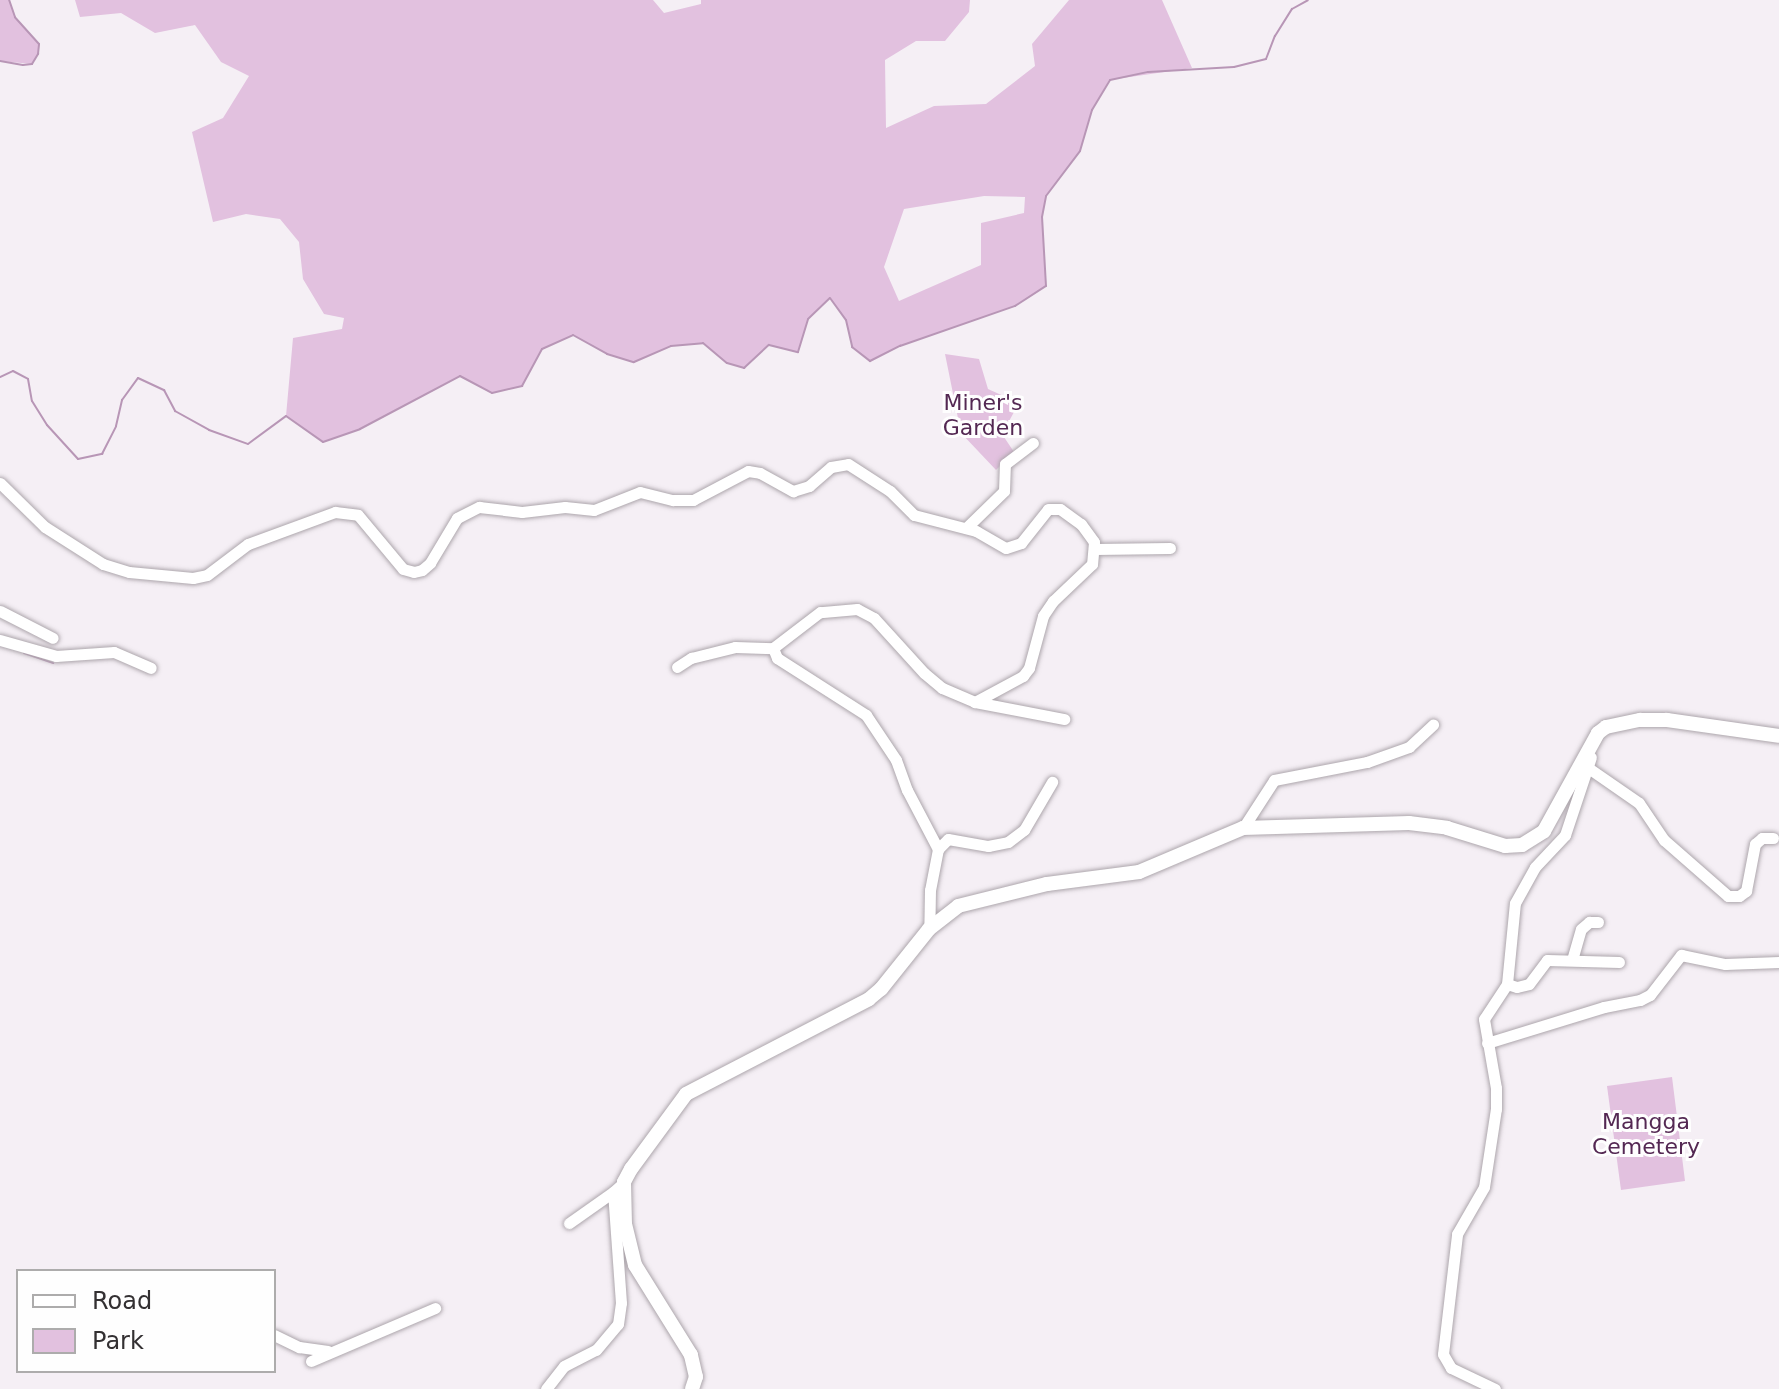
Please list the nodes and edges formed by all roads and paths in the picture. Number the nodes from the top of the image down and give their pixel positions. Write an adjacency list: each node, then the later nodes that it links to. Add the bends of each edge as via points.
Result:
1 (1033, 443): 3 (street, via 1005,464 1004,491)
2 (0, 483): 3 (street, via 45,527 103,564 193,578 207,575 248,544 335,512 358,515 403,569 414,572 430,563 457,518 479,507 594,510 640,492 693,500 748,471 801,490 840,464 856,468 890,491 914,515)
3 (966, 528): 5 (street, via 1006,548 1021,543 1053,507 1081,524)
4 (1170, 548): 5 (street)
5 (1095, 549): 12 (street, via 1092,564 1043,616 1023,676)
6 (0, 611): 7 (street)
7 (53, 638)
8 (0, 640): 11 (street, via 56,656 114,652)
9 (773, 648): 10 (street, via 735,647); 12 (street, via 820,612 857,609 874,618 942,688); 21 (street, via 777,658 866,715 896,760)
10 (677, 667)
11 (151, 668)
12 (975, 702): 13 (street)
13 (1064, 719)
14 (1433, 725): 19 (street, via 1409,747 1367,762 1274,780)
15 (1598, 733): 16 (main road, via 1640,720); 17 (street); 19 (main road, via 1544,831 1522,845 1505,846 1409,823)
16 (1779, 736)
17 (1587, 767): 20 (street, via 1639,803 1664,840 1728,896 1744,895 1755,844); 27 (street, via 1565,835 1535,867 1515,903)
18 (1052, 782): 21 (street, via 1024,830 1008,842 988,846 948,839)
19 (1243, 828): 23 (main road, via 1139,872 979,898 958,906)
20 (1773, 838)
21 (938, 849): 23 (street)
22 (1598, 922): 24 (street, via 1581,929)
23 (929, 929): 29 (main road, via 869,999 686,1094)
24 (1572, 960): 25 (street); 27 (street, via 1547,960 1529,984)
25 (1619, 962)
26 (1779, 962): 28 (street, via 1725,964 1681,955 1650,995 1640,1000)
27 (1507, 984): 28 (street, via 1484,1019)
28 (1487, 1043): 37 (street, via 1497,1099 1487,1174 1457,1234 1443,1354 1451,1368)
29 (619, 1187): 30 (street); 35 (street, via 618,1324 596,1350 564,1366); 36 (main road, via 635,1265 691,1355 696,1377)
30 (569, 1223)
31 (435, 1308): 33 (street)
32 (276, 1336): 33 (street, via 299,1347)
33 (328, 1351): 34 (street)
34 (311, 1361)
35 (546, 1389)
36 (692, 1389)
37 (1495, 1389)

